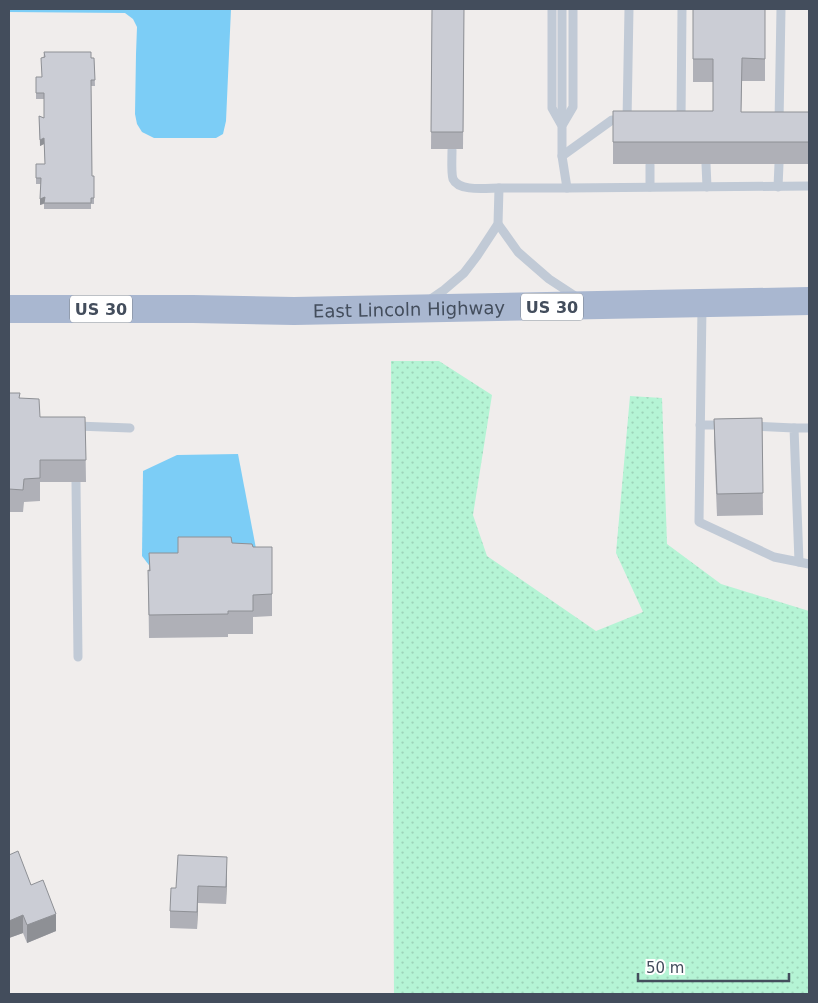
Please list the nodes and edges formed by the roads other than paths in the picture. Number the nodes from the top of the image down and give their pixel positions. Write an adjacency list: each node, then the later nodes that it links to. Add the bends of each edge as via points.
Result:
1 (552, 9): 9 (lane, via 552,108)
2 (562, 9): 9 (lane)
3 (573, 9): 9 (lane, via 573,107)
4 (629, 9): 11 (lane, via 631,120 612,120)
5 (682, 9): 7 (lane)
6 (781, 9): 8 (lane, via 776,124)
7 (681, 121)
8 (790, 121)
9 (562, 126): 11 (lane)
10 (452, 150): 19 (lane, via 452,178 457,184 465,188)
11 (562, 156): 20 (lane)
12 (706, 164): 17 (lane)
13 (778, 164): 18 (lane)
14 (650, 165): 16 (lane)
15 (809, 186): 18 (lane)
16 (650, 187): 17 (lane); 20 (lane)
17 (707, 187): 18 (lane)
18 (778, 187)
19 (499, 188): 20 (lane); 21 (lane)
20 (567, 188)
21 (498, 224): 24 (lane, via 518,252 534,266); 26 (lane, via 464,273)
22 (809, 301): 23 (main road, East Lincoln Highway / US 30)
23 (702, 304): 24 (main road, East Lincoln Highway / US 30); 27 (lane)
24 (593, 306): 26 (main road, East Lincoln Highway / US 30)
25 (9, 309): 26 (main road, East Lincoln Highway / US 30)
26 (417, 309)
27 (700, 424): 29 (lane); 33 (lane, via 699,522 774,557)
28 (130, 428): 31 (lane, via 77,426)
29 (794, 428): 30 (lane); 33 (lane)
30 (809, 428)
31 (77, 439)
32 (76, 482): 35 (lane)
33 (799, 562): 34 (lane)
34 (809, 564)
35 (78, 657)

